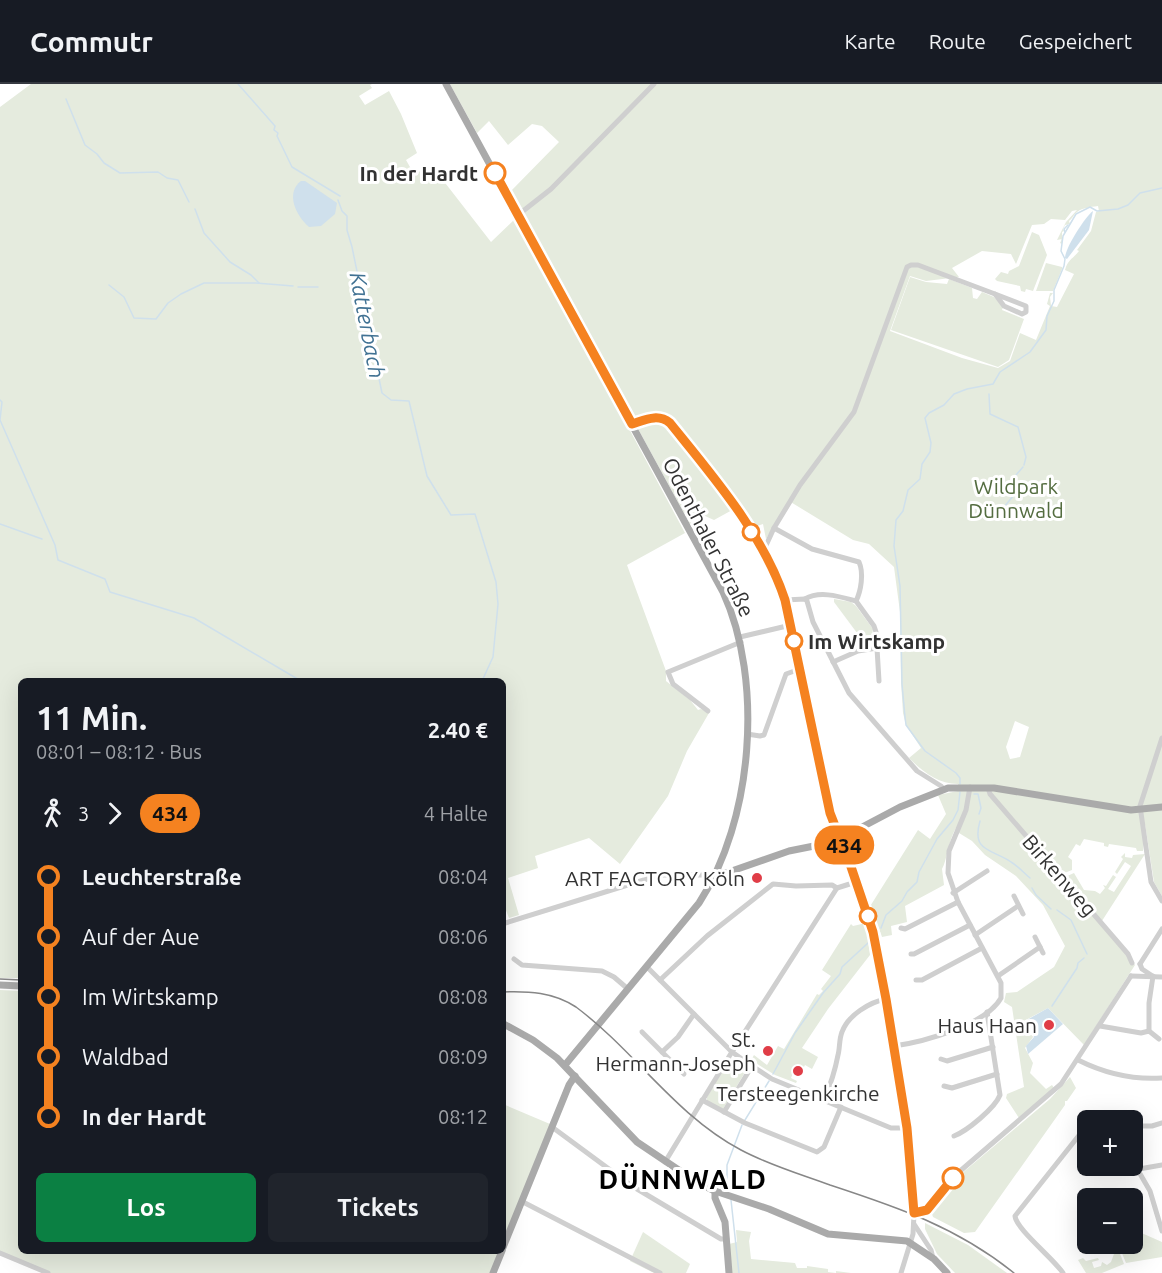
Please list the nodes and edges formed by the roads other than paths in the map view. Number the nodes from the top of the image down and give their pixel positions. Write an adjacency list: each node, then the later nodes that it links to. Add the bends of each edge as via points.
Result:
1 (446, 84): 3 (main road, Odenthaler Straße)
2 (654, 84): 3 (street, via 551,189)
3 (518, 215): 5 (main road, Odenthaler Straße)
4 (995, 294): 4 (street, via 1004,306 1026,312 1026,306); 6 (street, via 918,265 907,267 854,412 800,485)
5 (632, 424): 7 (street, via 657,417 670,423 734,506); 12 (main road, Odenthaler Straße, via 723,592)
6 (774, 528): 7 (street); 10 (street, via 812,549 859,562 862,570)
7 (763, 552): 9 (street)
8 (805, 599): 9 (street); 10 (street, via 830,595); 14 (street)
9 (785, 600): 11 (street)
10 (856, 601): 13 (street, via 874,626)
11 (791, 625): 12 (street); 15 (street)
12 (740, 639): 17 (street, via 668,672 673,684); 18 (main road, Odenthaler Straße)
13 (877, 648): 14 (street); 16 (street)
14 (833, 662): 22 (street, via 856,702 917,771)
15 (800, 669): 18 (street, via 786,674 764,735); 25 (street)
16 (879, 681)
17 (708, 711)
18 (747, 734): 30 (main road, Odenthaler Straße, via 733,828)
19 (1162, 738): 24 (street)
20 (970, 787): 21 (main road); 22 (main road); 33 (street, via 966,810 949,851 948,873)
21 (988, 788): 24 (main road); 48 (street, Birkenweg)
22 (943, 789): 26 (main road)
23 (1162, 807): 24 (main road)
24 (1140, 810): 35 (street, via 1151,882)
25 (837, 831): 26 (main road); 27 (main road)
26 (846, 835): 28 (main road)
27 (834, 842): 28 (main road); 30 (main road, via 795,849)
28 (843, 844): 31 (street)
29 (987, 871): 33 (street)
30 (716, 875): 39 (street, via 660,875); 49 (main road, Odenthaler Straße, via 699,903)
31 (856, 882): 32 (street); 61 (street, via 873,932)
32 (837, 888): 56 (street, via 776,882 707,936); 72 (street)
33 (954, 893): 36 (street)
34 (1014, 896): 37 (street)
35 (1162, 901)
36 (957, 902): 40 (street); 41 (street)
37 (1018, 906): 38 (street); 43 (street)
38 (1023, 914)
39 (506, 923)
40 (970, 925): 43 (street); 46 (street)
41 (902, 928)
42 (1162, 929): 50 (street)
43 (975, 935): 45 (street)
44 (1035, 937): 52 (street, via 1042,950)
45 (982, 948): 52 (street); 57 (street, via 922,981)
46 (910, 954)
47 (514, 959): 60 (street, via 522,965 602,971)
48 (1132, 963): 50 (street); 53 (street, via 1128,969)
49 (647, 967): 56 (street); 60 (main road, Odenthaler Straße)
50 (1141, 967): 51 (street); 54 (street)
51 (1139, 975): 53 (street); 54 (street)
52 (998, 976): 62 (street, via 1001,998)
53 (1131, 976): 65 (street)
54 (1152, 976): 55 (street); 66 (street)
55 (1162, 978)
56 (660, 980): 63 (street)
57 (916, 980)
58 (0, 985): 59 (main road)
59 (18, 986)
60 (628, 989): 75 (main road, Odenthaler Straße)
61 (886, 999): 69 (street); 83 (street, via 858,1012 845,1026)
62 (987, 1012): 69 (street, via 943,1035); 70 (street)
63 (694, 1014): 71 (street); 72 (street)
64 (506, 1025): 75 (main road)
65 (1100, 1026): 66 (street, via 1128,1032); 74 (street)
66 (1149, 1031): 68 (street)
67 (642, 1032): 71 (street)
68 (1159, 1039)
69 (894, 1046): 89 (street)
70 (993, 1047): 73 (street, via 947,1061); 78 (street)
71 (662, 1052): 77 (street)
72 (732, 1052): 76 (street); 82 (street)
73 (941, 1059)
74 (1078, 1060): 80 (street, via 1122,1076); 99 (street, via 1056,1089 952,1178 927,1210)
75 (565, 1065): 79 (main road)
76 (752, 1066): 83 (street); 85 (street)
77 (684, 1074)
78 (997, 1074): 81 (street, via 952,1088); 90 (street, via 1000,1095 995,1105)
79 (576, 1076): 88 (main road); 92 (main road, via 626,1131)
80 (1162, 1078)
81 (945, 1086)
82 (702, 1100): 85 (street); 92 (street)
83 (824, 1100): 84 (street)
84 (841, 1107): 85 (street, via 824,1147 817,1152); 89 (street, via 891,1128)
85 (724, 1112)
86 (1162, 1123): 87 (street)
87 (1143, 1126)
88 (552, 1127): 97 (main road); 102 (street, via 641,1192)
89 (907, 1128): 99 (street)
90 (954, 1136)
91 (1077, 1137): 114 (street, via 1015,1216 1017,1224)
92 (665, 1162): 96 (main road)
93 (1162, 1165): 94 (street)
94 (1143, 1167)
95 (1143, 1175): 98 (street)
96 (715, 1191): 102 (main road); 104 (main road, via 828,1234)
97 (522, 1202): 103 (main road); 110 (street)
98 (1159, 1205): 101 (street)
99 (914, 1213): 100 (street)
100 (914, 1224): 104 (street); 107 (street)
101 (1162, 1231)
102 (727, 1239): 111 (main road)
103 (506, 1241)
104 (911, 1243): 107 (main road); 112 (street)
105 (0, 1253): 108 (street)
106 (501, 1254): 109 (main road)
107 (934, 1259): 113 (main road)
108 (48, 1273)
109 (493, 1273)
110 (660, 1273)
111 (729, 1273)
112 (901, 1273)
113 (947, 1273)
114 (1063, 1273)

